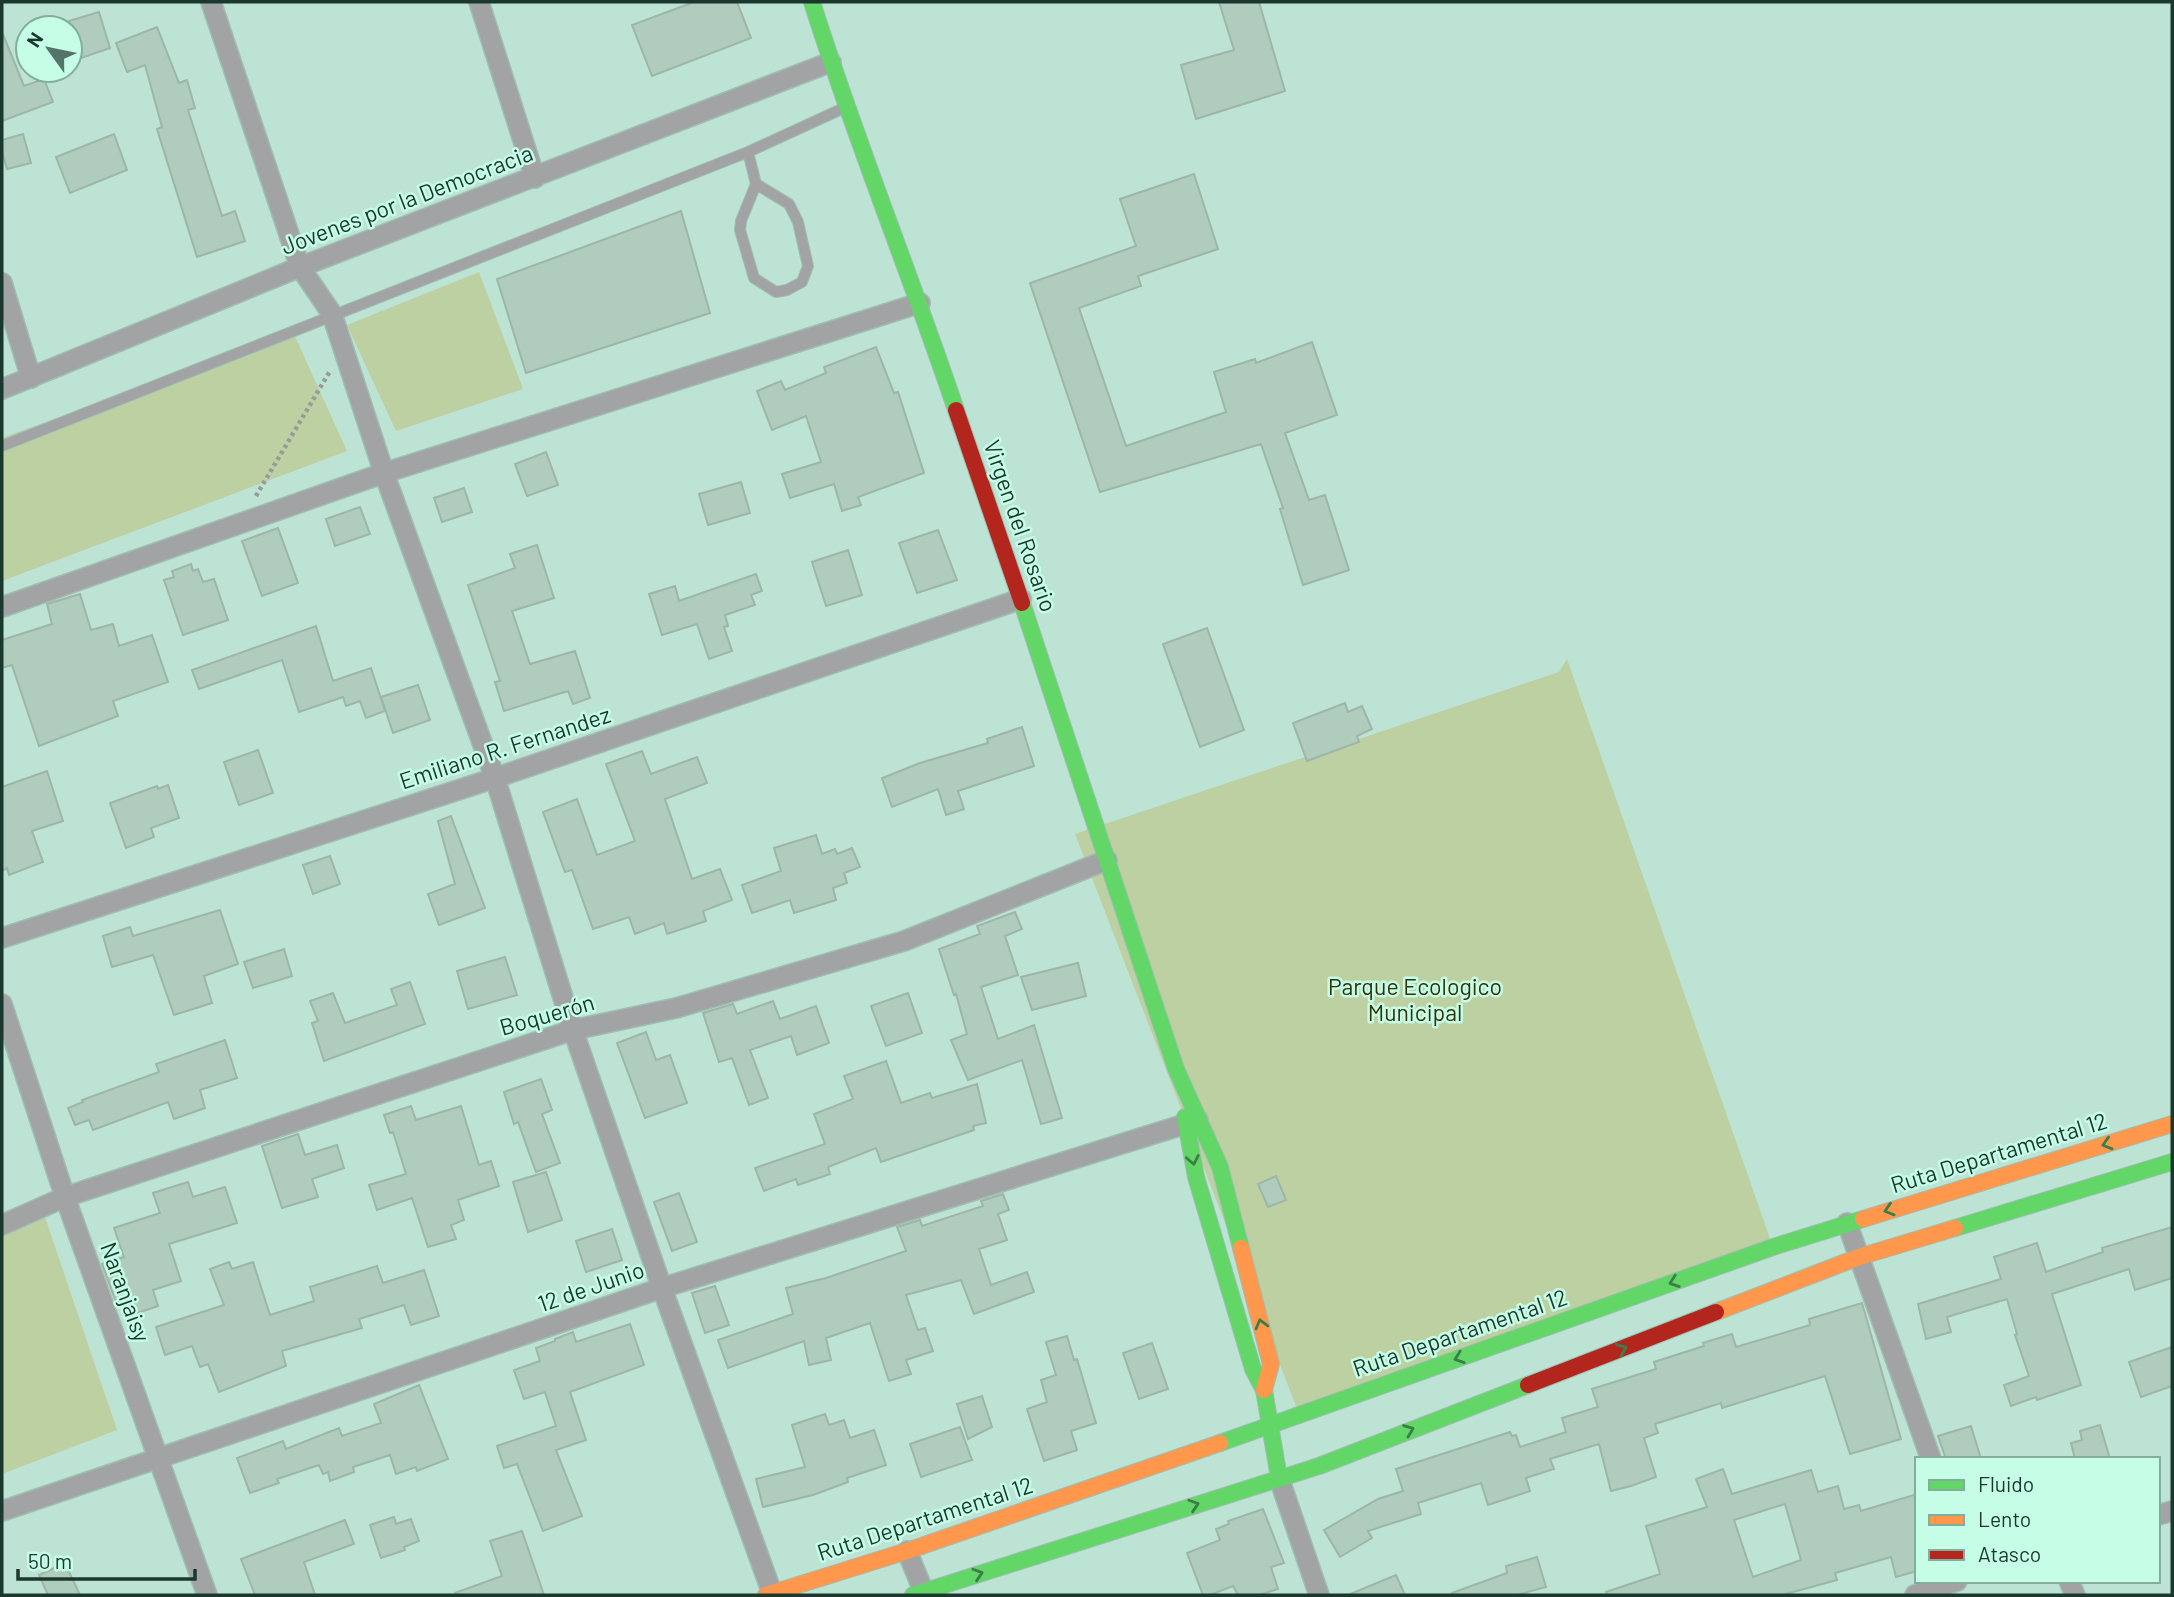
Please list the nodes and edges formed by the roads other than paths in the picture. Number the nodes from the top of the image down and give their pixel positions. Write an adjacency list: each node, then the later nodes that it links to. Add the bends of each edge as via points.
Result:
1 (211, 2): 9 (street)
2 (479, 2): 7 (street)
3 (812, 2): 4 (main road, Virgen del Rosario)
4 (831, 62): 5 (main road, Virgen del Rosario); 7 (street, Jovenes por la Democracia)
5 (848, 106): 6 (lane); 11 (main road, Virgen del Rosario)
6 (748, 152): 8 (lane); 12 (lane)
7 (535, 178): 9 (street, Jovenes por la Democracia)
8 (756, 184): 8 (lane, via 740,230 754,278 776,292 788,290 802,282 808,266 798,222 789,204)
9 (300, 267): 12 (street); 13 (street, Jovenes por la Democracia)
10 (2, 283): 13 (street)
11 (920, 303): 16 (street); 17 (main road, Virgen del Rosario)
12 (332, 314): 15 (lane); 16 (street)
13 (31, 378): 14 (street, Jovenes por la Democracia)
14 (2, 389)
15 (2, 446)
16 (384, 473): 18 (street); 19 (street)
17 (1021, 599): 19 (street, Emiliano R. Fernandez); 20 (main road, Virgen del Rosario)
18 (2, 607)
19 (495, 778): 21 (street, Emiliano R. Fernandez); 23 (street)
20 (1107, 860): 23 (street, Boquerón, via 904,941 676,1008); 24 (main road, Virgen del Rosario)
21 (2, 938)
22 (2, 1004): 27 (street, Naranjaisy)
23 (573, 1030): 27 (street, Boquerón); 31 (street)
24 (1192, 1122): 31 (street, 12 de Junio); 32 (main road, one-way to 32, via 1196,1177 1253,1369); 32 (main road, one-way to 24, via 1271,1364 1220,1167)
25 (2172, 1124): 28 (main road, Ruta Departamental 12, one-way to 28)
26 (2172, 1162): 30 (main road)
27 (65, 1197): 29 (street, Boquerón); 35 (street, Naranjaisy)
28 (1847, 1223): 30 (street); 33 (main road, Ruta Departamental 12, one-way to 33)
29 (2, 1225)
30 (1859, 1257): 34 (street); 36 (main road, one-way to 30)
31 (662, 1289): 35 (street, 12 de Junio); 40 (street)
32 (1264, 1390): 33 (main road)
33 (1269, 1426): 36 (main road); 38 (main road, Ruta Departamental 12)
34 (1930, 1457)
35 (160, 1458): 37 (street, 12 de Junio); 42 (street, Naranjaisy)
36 (1279, 1478): 41 (main road, one-way to 36); 43 (street)
37 (2, 1511)
38 (907, 1551): 40 (main road, Ruta Departamental 12); 41 (street)
39 (1951, 1583): 44 (street)
40 (769, 1594)
41 (920, 1594)
42 (207, 1595)
43 (1318, 1595)
44 (1915, 1595)

